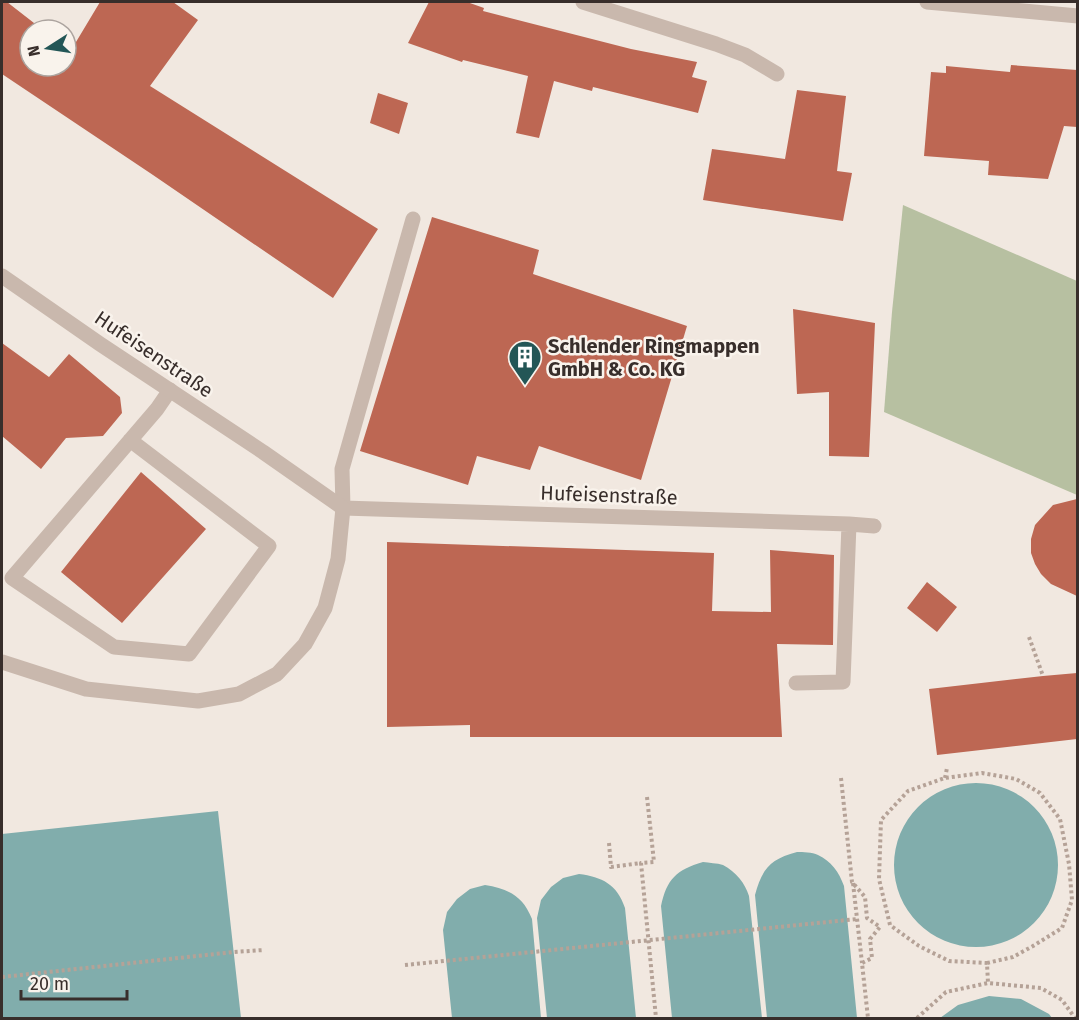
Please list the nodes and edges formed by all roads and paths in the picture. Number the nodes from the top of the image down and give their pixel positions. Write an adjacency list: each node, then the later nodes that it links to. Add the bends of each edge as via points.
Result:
1 (583, 2): 4 (street, via 725,48)
2 (927, 2): 3 (street)
3 (1077, 16)
4 (777, 74)
5 (413, 219): 9 (street, via 342,469)
6 (2, 276): 7 (street, Hufeisenstraße)
7 (170, 390): 8 (street); 9 (street, Hufeisenstraße)
8 (130, 440): 8 (street, via 12,578 114,647 189,654 269,546)
9 (343, 508): 10 (street, Hufeisenstraße); 13 (street, via 338,559 325,608 305,644 277,674 239,694 198,701 86,689)
10 (849, 524): 11 (street, Hufeisenstraße); 15 (street, via 843,682)
11 (874, 526)
12 (1029, 637): 14 (path)
13 (2, 663)
14 (1043, 676)
15 (796, 683)
16 (947, 768): 18 (path)
17 (841, 778): 22 (path)
18 (945, 778): 24 (path, via 908,791 880,820 879,879); 29 (path, via 982,773 1016,779 1040,793 1060,819 1072,900 1062,928 1013,957)
19 (647, 797): 21 (path, via 654,862)
20 (609, 843): 21 (path, via 611,867)
21 (641, 863): 26 (path)
22 (852, 882): 23 (path); 25 (path, via 865,897 867,918)
23 (857, 919): 26 (path); 28 (path)
24 (890, 925): 25 (path); 29 (path, via 949,961)
25 (880, 927): 28 (path, via 870,939 872,958)
26 (649, 940): 30 (path); 33 (path)
27 (264, 950): 31 (path)
28 (862, 963): 34 (path)
29 (987, 963): 32 (path)
30 (405, 965)
31 (2, 977)
32 (988, 983): 35 (path, via 946,992); 36 (path, via 1041,988 1062,1000)
33 (656, 1018)
34 (868, 1018)
35 (917, 1018)
36 (1075, 1018)

